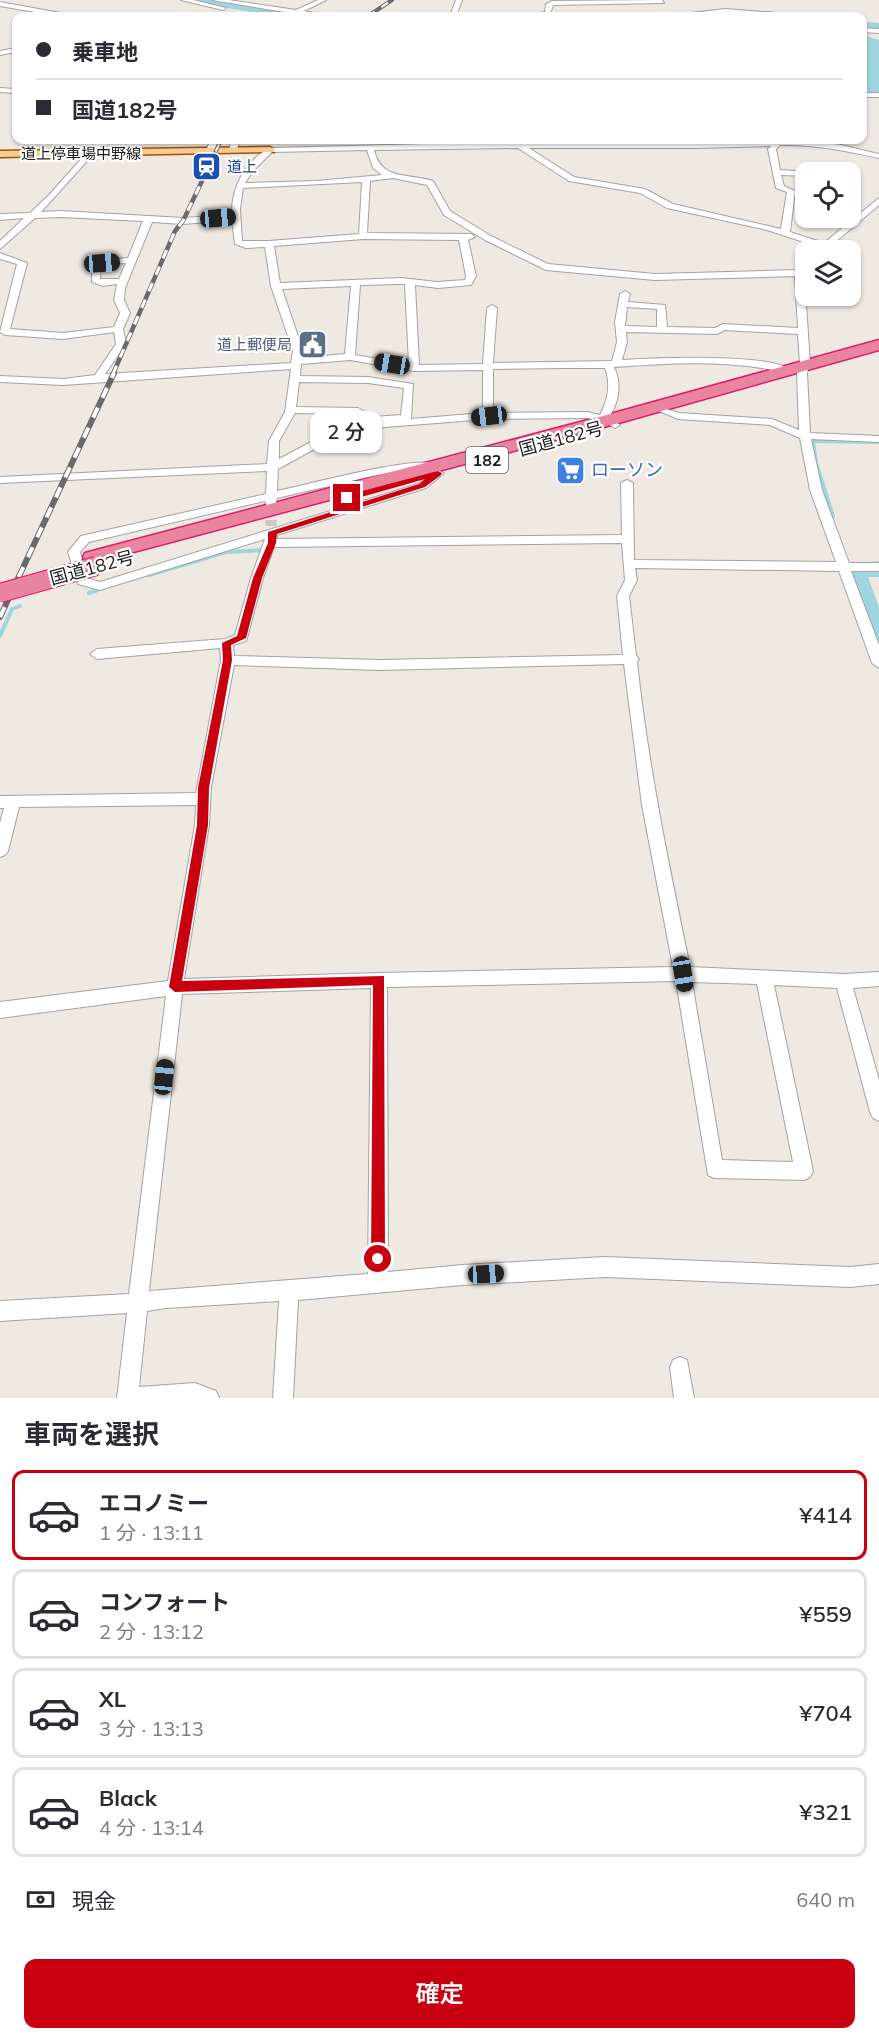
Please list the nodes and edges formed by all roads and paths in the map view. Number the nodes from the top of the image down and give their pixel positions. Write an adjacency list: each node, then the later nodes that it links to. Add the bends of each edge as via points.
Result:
1 (184, 0): 7 (street)
2 (215, 0): 8 (street)
3 (323, 0): 9 (street)
4 (662, 1): 10 (street, via 552,3); 11 (street)
5 (0, 4): 6 (street)
6 (42, 12)
7 (248, 12)
8 (281, 12)
9 (296, 12)
10 (548, 12)
11 (678, 12)
12 (98, 144): 27 (street)
13 (212, 144): 23 (street)
14 (235, 144): 23 (main road, 道上停車場中野線); 24 (main road, 道上停車場中野線)
15 (300, 144): 25 (street)
16 (511, 144): 21 (street)
17 (651, 144): 18 (street); 21 (street)
18 (751, 144)
19 (777, 144): 29 (street, via 772,149)
20 (824, 144): 28 (street)
21 (520, 146): 22 (street); 39 (street, via 572,178 642,191 670,206)
22 (370, 147): 25 (street); 31 (street, via 374,165)
23 (210, 150): 27 (main road, 道上停車場中野線)
24 (270, 150): 25 (street); 33 (street)
25 (296, 151)
26 (0, 154): 27 (main road, 道上停車場中野線)
27 (87, 154): 35 (street)
28 (879, 156)
29 (776, 172): 30 (street); 39 (street, via 780,188 794,191)
30 (795, 173)
31 (392, 176): 32 (street); 42 (street, via 430,183 447,213)
32 (366, 179): 33 (street, via 312,185); 40 (street)
33 (239, 186): 37 (street)
34 (879, 201): 44 (street)
35 (34, 215): 36 (street); 38 (street); 46 (street)
36 (0, 217)
37 (236, 217): 38 (street); 45 (street, via 238,242)
38 (149, 219): 48 (street)
39 (785, 234): 43 (street)
40 (363, 236): 41 (street); 45 (street)
41 (463, 237): 42 (street); 52 (street, via 471,276 468,283)
42 (488, 238): 49 (street, via 546,267 655,277)
43 (801, 240)
44 (833, 240)
45 (269, 244): 53 (street)
46 (0, 246)
47 (0, 256): 56 (street, via 22,263 6,332 63,336)
48 (131, 260): 50 (street); 50 (street, via 97,266 95,280)
49 (795, 269)
50 (124, 281): 56 (street, via 119,300 125,313)
51 (356, 282): 52 (street); 53 (street); 62 (street)
52 (410, 283): 66 (street)
53 (276, 286): 63 (street, via 296,341)
54 (801, 306): 59 (street)
55 (492, 308): 65 (street)
56 (118, 329): 68 (street, via 121,344)
57 (621, 329): 58 (street); 58 (street, via 624,299 662,307); 64 (street, via 622,342)
58 (662, 331): 59 (street, via 717,331 723,327)
59 (801, 331): 67 (street)
60 (879, 345): 67 (highway, 国道182号 / 182)
61 (879, 352): 67 (highway, 国道182号 / 182)
62 (350, 357): 63 (street); 66 (street)
63 (297, 364): 68 (street); 69 (street)
64 (612, 364): 65 (street); 67 (street, via 669,360); 74 (street)
65 (488, 366): 66 (street); 73 (street)
66 (414, 368)
67 (798, 369): 72 (highway, 国道182号 / 182); 74 (highway, 国道182号 / 182); 75 (street)
68 (98, 378): 70 (street, via 63,382)
69 (295, 379): 71 (street); 71 (street, via 368,380 409,386 406,418 372,420 358,411)
70 (0, 380)
71 (291, 410): 79 (street, via 274,441)
72 (664, 411): 74 (highway, 国道182号 / 182); 75 (street, via 678,416 772,422)
73 (489, 416): 74 (street, via 587,415); 79 (street, via 353,429 332,435)
74 (609, 421): 80 (highway, 国道182号 / 182)
75 (805, 436): 77 (street); 88 (street, via 816,490)
76 (879, 439): 77 (street)
77 (849, 443): 78 (street)
78 (879, 445)
79 (273, 467): 81 (street); 83 (street)
80 (435, 469): 83 (street, via 408,466); 84 (street, via 422,486); 86 (highway, 国道182号 / 182)
81 (0, 480)
82 (627, 483): 85 (street)
83 (272, 500): 84 (street, via 85,538 74,552 81,581 100,586)
84 (272, 534): 85 (street); 92 (street, via 241,638)
85 (627, 539): 87 (street)
86 (94, 562): 90 (highway, 国道182号 / 182); 91 (highway, 国道182号 / 182, bridge)
87 (628, 564): 88 (street); 94 (street, via 631,580 623,596)
88 (844, 566): 89 (street); 95 (street)
89 (879, 567)
90 (0, 582)
91 (0, 593)
92 (227, 652): 93 (street); 94 (street, via 380,665); 96 (street)
93 (96, 654)
94 (632, 659): 99 (street, via 649,805)
95 (879, 663)
96 (203, 799): 97 (street); 104 (street)
97 (6, 802): 98 (street)
98 (0, 851)
99 (683, 974): 100 (street); 100 (street, via 714,1169 804,1171); 102 (street)
100 (764, 977): 103 (street)
101 (879, 979): 103 (street)
102 (379, 980): 104 (street); 108 (street)
103 (843, 981): 106 (street)
104 (175, 987): 105 (street); 110 (street)
105 (0, 1010)
106 (879, 1112)
107 (879, 1274): 108 (street, via 850,1277 606,1268)
108 (378, 1283): 109 (street)
109 (289, 1290): 110 (street); 114 (street)
110 (138, 1303): 111 (street); 113 (street, via 127,1398 195,1393)
111 (0, 1311)
112 (680, 1367): 115 (street)
113 (209, 1398)
114 (283, 1398)
115 (684, 1398)

